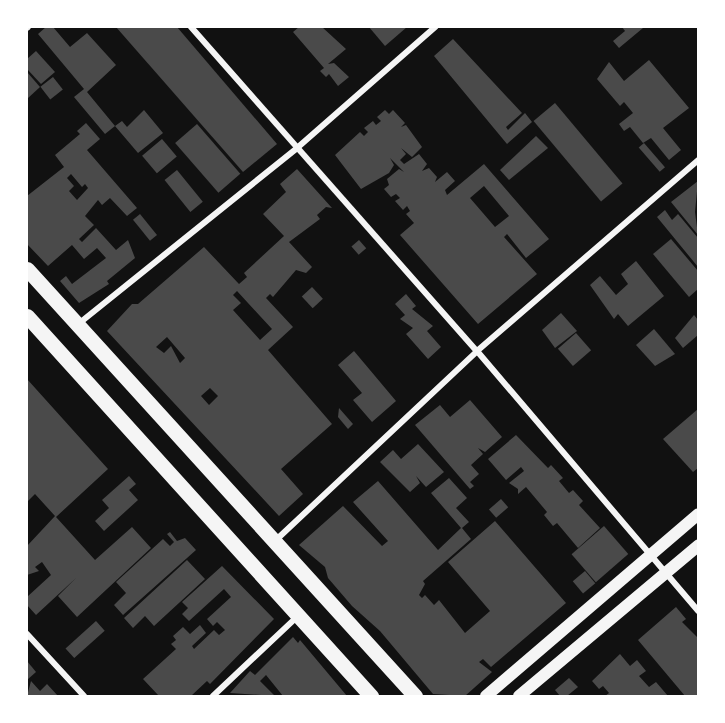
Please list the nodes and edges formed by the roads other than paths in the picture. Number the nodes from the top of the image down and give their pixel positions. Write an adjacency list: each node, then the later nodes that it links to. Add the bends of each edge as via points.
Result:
1 (191, 27): 3 (street)
2 (435, 27): 3 (street)
3 (297, 148): 7 (street); 8 (street)
4 (698, 160): 8 (street)
5 (27, 269): 7 (main road)
6 (27, 316): 15 (main road)
7 (77, 325): 10 (main road)
8 (477, 351): 10 (street); 12 (street)
9 (698, 514): 12 (main road)
10 (273, 543): 20 (main road)
11 (698, 546): 13 (main road)
12 (650, 556): 13 (street); 21 (main road)
13 (665, 574): 14 (street); 22 (main road)
14 (698, 611)
15 (300, 615): 18 (street); 19 (main road)
16 (27, 634): 17 (street)
17 (84, 696)
18 (213, 696)
19 (371, 696)
20 (415, 696)
21 (486, 696)
22 (519, 696)

